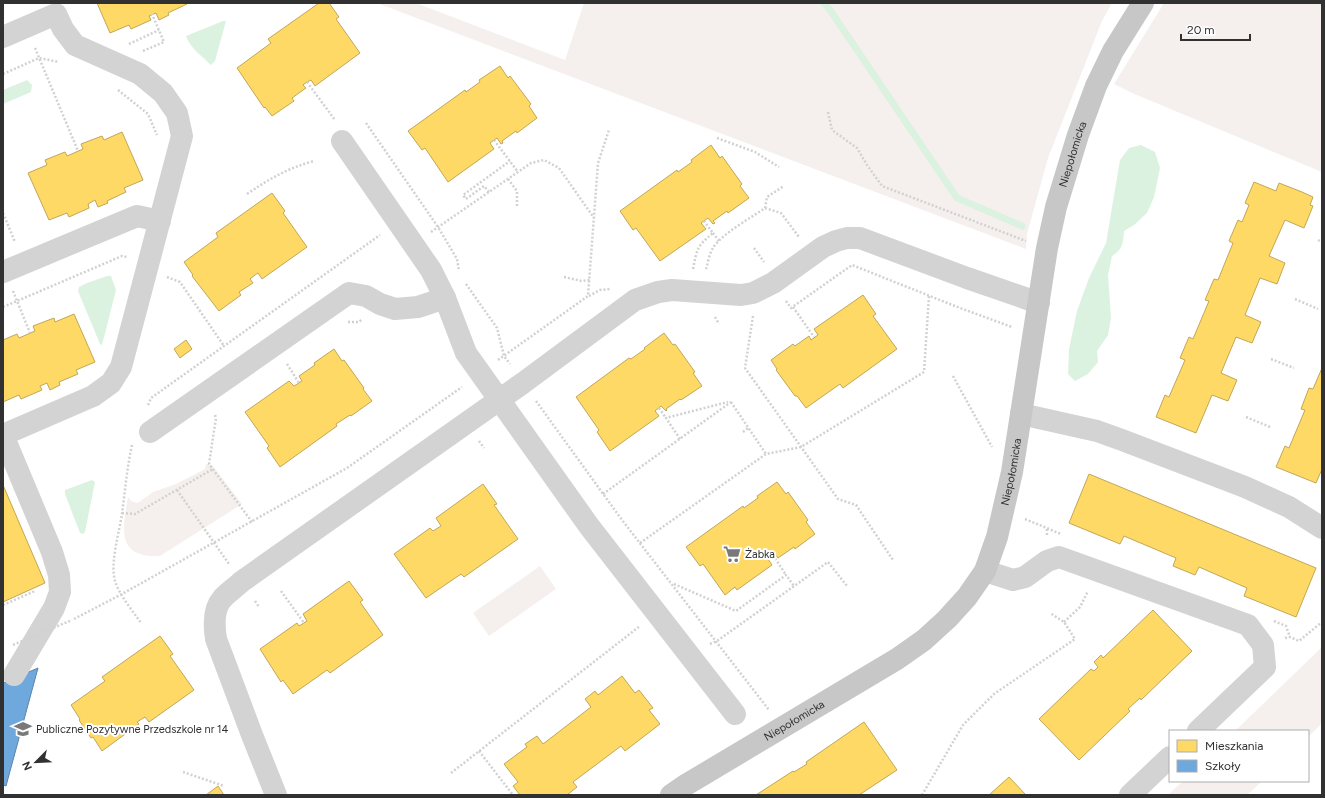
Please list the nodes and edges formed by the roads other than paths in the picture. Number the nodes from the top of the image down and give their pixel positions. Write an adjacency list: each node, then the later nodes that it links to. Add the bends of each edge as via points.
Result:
1 (1143, 3): 7 (main road, Niepołomicka, via 1113,51 1096,86 1056,207)
2 (3, 37): 4 (lane, via 56,14 75,45 140,74 163,93 177,112 182,136)
3 (340, 132): 6 (lane, via 414,243)
4 (160, 221): 5 (lane, via 137,216); 10 (lane, via 121,367 110,383 93,396)
5 (3, 272)
6 (446, 298): 8 (lane, via 466,353); 11 (lane, via 418,307 395,309 366,296 349,292)
7 (1031, 301): 8 (lane, via 860,238 847,238 823,248 773,283 753,293 741,295 672,290 635,300); 9 (main road, Niepołomicka)
8 (500, 400): 15 (lane, via 589,526); 19 (lane, via 241,582 221,599 215,619 216,638)
9 (1021, 414): 12 (lane, via 1097,431 1129,442 1290,507); 13 (main road, Niepołomicka, via 1012,472 997,538)
10 (3, 435): 14 (lane, via 52,552 59,575 60,592 54,608)
11 (141, 438)
12 (1322, 528)
13 (985, 571): 16 (lane, via 1013,580 1025,577 1047,561 1058,557 1248,625 1263,645 1265,667); 18 (main road, Niepołomicka, via 967,597 919,644)
14 (14, 675)
15 (735, 714)
16 (1199, 730)
17 (1169, 758): 20 (lane)
18 (682, 792)
19 (276, 795)
20 (1130, 795)

